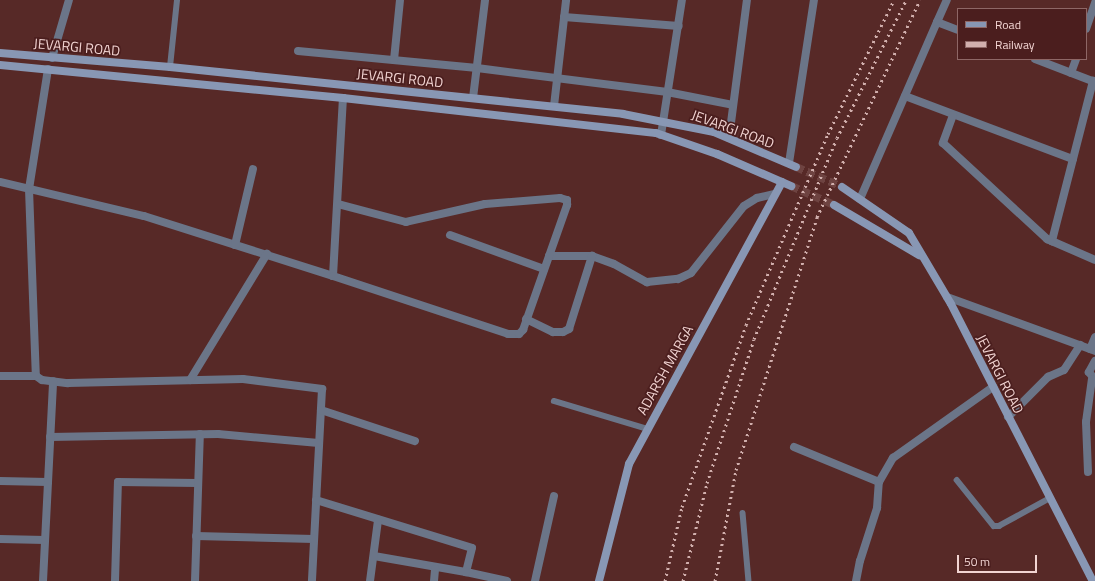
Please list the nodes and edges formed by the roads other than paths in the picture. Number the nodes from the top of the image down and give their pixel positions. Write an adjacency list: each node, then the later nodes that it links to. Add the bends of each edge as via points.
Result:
1 (69, 0): 18 (street)
2 (177, 0): 23 (lane)
3 (400, 0): 19 (street)
4 (485, 0): 24 (street)
5 (566, 0): 11 (street)
6 (682, 0): 13 (street)
7 (747, 0): 33 (street)
8 (814, 0): 40 (street)
9 (947, 0): 12 (street)
10 (1095, 3): 14 (street)
11 (564, 17): 13 (street); 27 (street)
12 (937, 22): 15 (street); 30 (street)
13 (679, 26): 29 (street)
14 (1087, 26)
15 (957, 30)
16 (298, 51): 19 (street)
17 (0, 53): 18 (main road, JEVARGI ROAD)
18 (52, 58): 23 (main road, JEVARGI ROAD)
19 (394, 60): 24 (street)
20 (1038, 60): 26 (street)
21 (1076, 60): 26 (street)
22 (0, 65): 25 (main road)
23 (170, 67): 32 (main road, JEVARGI ROAD)
24 (477, 68): 27 (street); 32 (street)
25 (48, 69): 31 (main road); 46 (street)
26 (1071, 73): 28 (street)
27 (558, 78): 29 (street); 34 (street)
28 (1094, 82): 39 (street)
29 (668, 92): 33 (street); 36 (street)
30 (905, 96): 35 (street); 48 (street)
31 (344, 98): 37 (main road); 49 (street)
32 (473, 98): 34 (main road, JEVARGI ROAD)
33 (733, 105): 38 (street)
34 (554, 106): 36 (main road, JEVARGI ROAD)
35 (953, 115): 39 (street); 52 (street, via 943,143)
36 (663, 120): 37 (street); 38 (main road, JEVARGI ROAD, via 693,126)
37 (661, 135): 43 (main road, via 717,154)
38 (729, 138): 40 (main road, JEVARGI ROAD)
39 (1073, 159): 52 (street)
40 (793, 165)
41 (253, 169): 53 (street)
42 (0, 182): 46 (street)
43 (782, 182): 44 (main road); 47 (main road, ADARSH MARGA)
44 (791, 186)
45 (842, 187): 48 (main road, JEVARGI ROAD)
46 (29, 189): 53 (street, via 144,216); 68 (street)
47 (775, 194): 56 (street, via 757,198 744,206 686,277 648,282 614,264); 76 (main road, ADARSH MARGA)
48 (860, 199): 57 (main road, JEVARGI ROAD, via 909,233)
49 (338, 204): 55 (street, via 406,222 485,204 565,199 566,208); 60 (street)
50 (834, 205): 57 (main road)
51 (450, 235): 59 (street)
52 (1052, 242): 58 (street)
53 (235, 245): 54 (street)
54 (266, 254): 60 (street); 69 (street)
55 (549, 256): 56 (street); 59 (street)
56 (592, 256): 62 (street, via 569,329 553,332)
57 (922, 256): 61 (main road, JEVARGI ROAD)
58 (1095, 260)
59 (544, 270): 62 (street)
60 (333, 276): 62 (street, via 508,334 518,334)
61 (947, 297): 64 (street); 72 (main road, JEVARGI ROAD)
62 (526, 319)
63 (1095, 337): 65 (street)
64 (1080, 345): 65 (street); 75 (street, via 1064,370 1048,376)
65 (1093, 350)
66 (1095, 361): 70 (street, via 1089,372)
67 (0, 376): 68 (street)
68 (36, 376): 71 (street)
69 (190, 380): 71 (street); 74 (street, via 243,379 322,389)
70 (1094, 380): 82 (street, via 1086,422)
71 (53, 381): 78 (street)
72 (993, 387): 75 (main road, JEVARGI ROAD); 86 (street, via 893,458)
73 (554, 400): 76 (lane)
74 (321, 410): 79 (street); 80 (street)
75 (1008, 417): 89 (main road, JEVARGI ROAD)
76 (648, 430): 108 (main road, ADARSH MARGA, via 630,464)
77 (200, 434): 78 (street); 80 (street); 87 (street)
78 (50, 437): 85 (street)
79 (415, 440)
80 (319, 443): 90 (street)
81 (794, 447): 86 (street)
82 (1088, 472)
83 (957, 480): 89 (lane, via 994,526 1000,526)
84 (0, 481): 85 (street)
85 (48, 482): 96 (street)
86 (879, 482): 110 (street, via 877,508)
87 (198, 483): 93 (street); 101 (street, via 118,482)
88 (554, 496): 107 (street)
89 (1050, 498): 111 (main road, JEVARGI ROAD)
90 (316, 500): 92 (street); 95 (street)
91 (743, 513): 109 (lane)
92 (378, 520): 97 (street); 99 (street, via 472,548)
93 (196, 536): 95 (street); 102 (street)
94 (0, 539): 96 (street)
95 (314, 539): 103 (street)
96 (45, 540): 100 (street)
97 (374, 556): 98 (street); 104 (street)
98 (435, 569): 99 (street); 105 (street)
99 (466, 572): 106 (street)
100 (43, 581)
101 (116, 581)
102 (195, 581)
103 (312, 581)
104 (370, 581)
105 (434, 581)
106 (507, 581)
107 (535, 581)
108 (599, 581)
109 (749, 581)
110 (856, 581)
111 (1093, 581)

